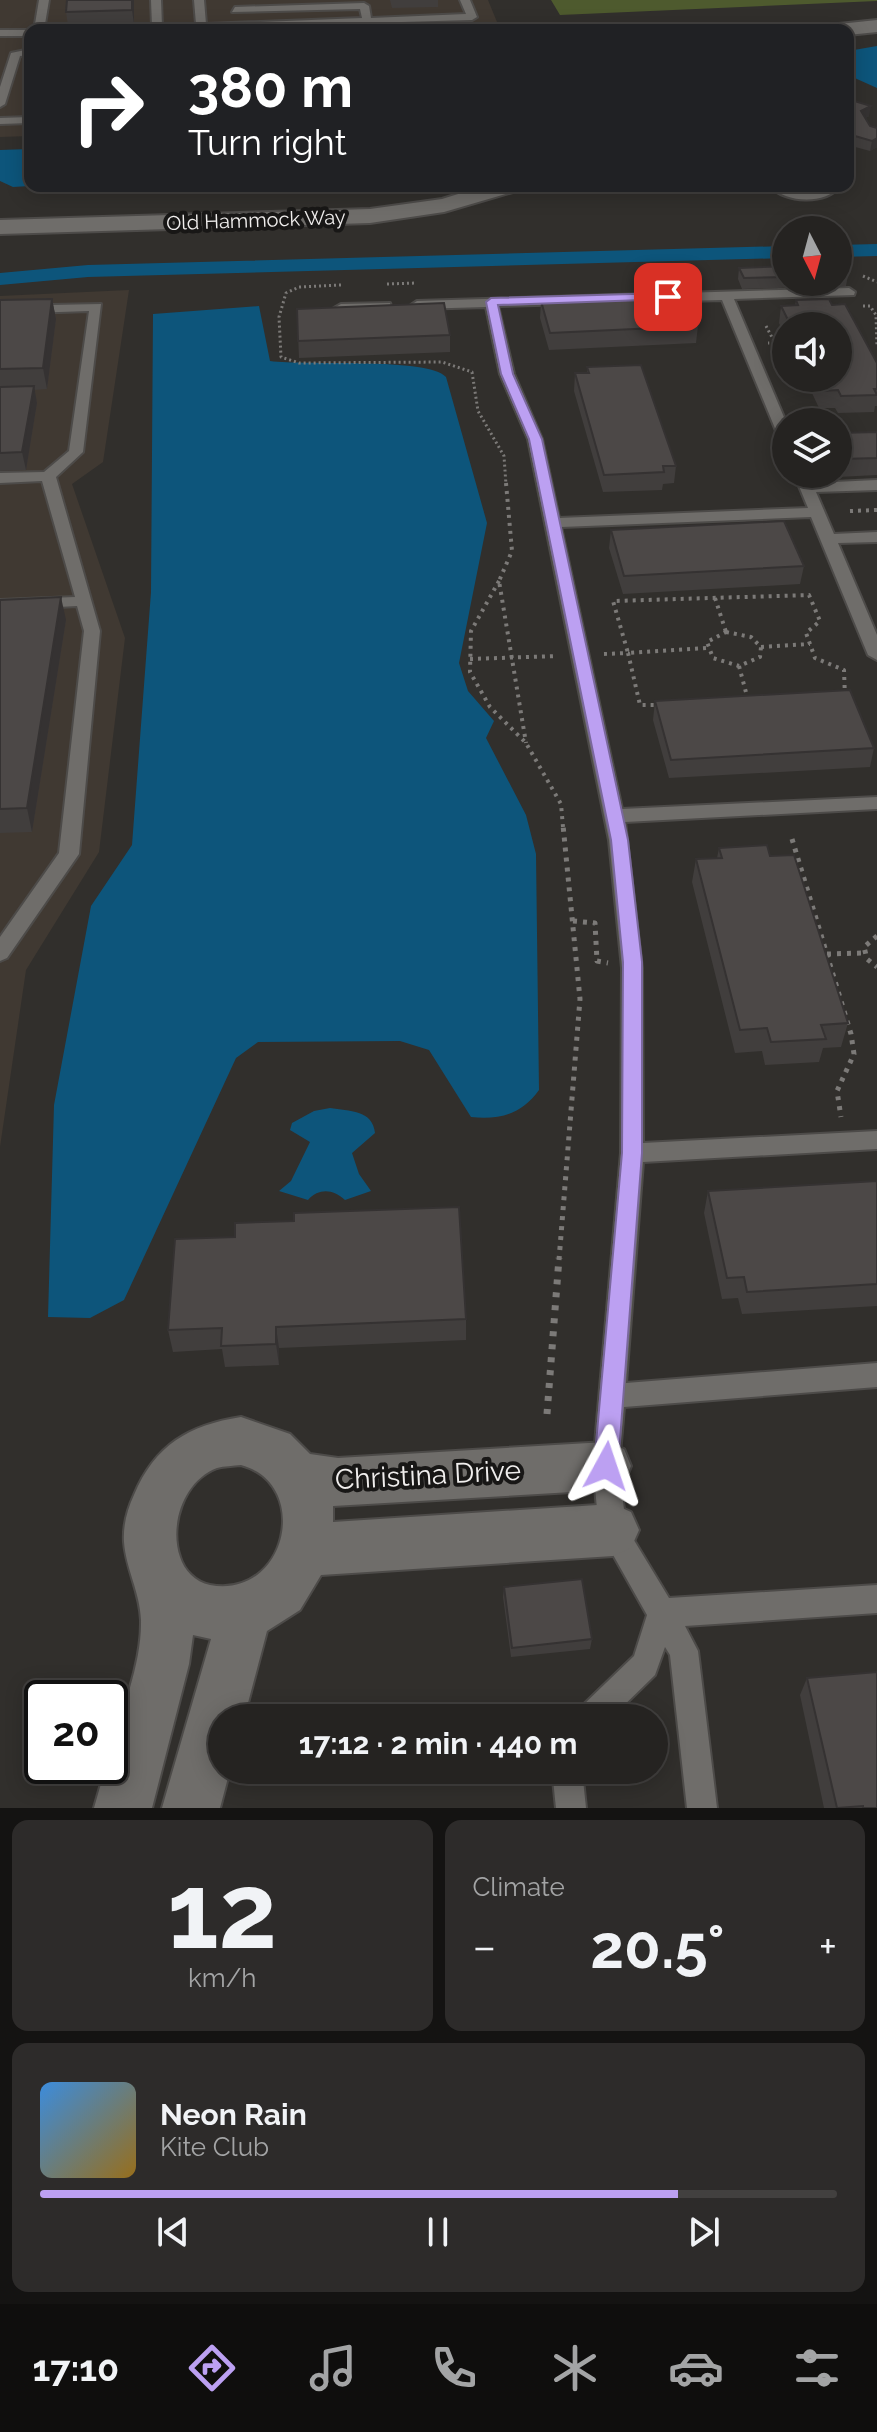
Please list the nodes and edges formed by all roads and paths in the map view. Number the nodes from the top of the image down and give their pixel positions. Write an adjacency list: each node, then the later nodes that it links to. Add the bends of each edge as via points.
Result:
1 (44, 0): 8 (lane)
2 (156, 0): 9 (lane)
3 (199, 0): 10 (lane)
4 (465, 0): 7 (lane, via 472,17)
5 (284, 4): 6 (lane); 7 (lane, via 364,6)
6 (235, 5)
7 (367, 21): 11 (lane)
8 (40, 24)
9 (157, 24)
10 (201, 24)
11 (311, 24)
12 (877, 27): 13 (street); 14 (street)
13 (854, 29)
14 (854, 30)
15 (0, 33): 16 (lane)
16 (24, 33)
17 (24, 52): 18 (lane, via 16,53)
18 (0, 104)
19 (24, 120): 20 (lane)
20 (0, 121)
21 (419, 192): 25 (street, Old Hammock Way, via 358,201)
22 (488, 192): 26 (street, Old Hammock Way, via 370,216)
23 (782, 192): 24 (lane)
24 (824, 192)
25 (0, 212)
26 (0, 227)
27 (425, 283): 28 (path)
28 (378, 284)
29 (346, 285): 51 (path, via 299,287 286,293 279,317 281,357 299,363 442,362 472,372 478,411 504,456 512,551)
30 (772, 294): 31 (lane)
31 (726, 295): 32 (lane); 39 (lane)
32 (491, 302): 34 (lane); 48 (lane, via 507,374 535,439)
33 (855, 306): 38 (path, via 870,306 876,315)
34 (341, 308)
35 (0, 310): 40 (lane, via 96,307 76,452)
36 (764, 321): 37 (path, via 775,343)
37 (763, 343)
38 (877, 347)
39 (773, 408)
40 (48, 476): 41 (lane); 53 (lane)
41 (0, 478)
42 (852, 484): 43 (lane)
43 (877, 485)
44 (807, 488): 47 (lane)
45 (877, 510): 46 (path)
46 (850, 511)
47 (817, 512): 48 (lane); 50 (lane)
48 (553, 523): 73 (lane)
49 (877, 537): 50 (lane)
50 (828, 539): 61 (lane)
51 (499, 581): 63 (path, via 471,631); 64 (path)
52 (715, 598): 55 (path); 56 (path, via 809,595 820,621 806,633); 59 (path, via 613,601)
53 (84, 601): 54 (lane); 77 (lane, via 92,631 69,854)
54 (0, 605)
55 (726, 632): 57 (path, via 751,637); 58 (path, via 711,637)
56 (810, 644): 57 (path); 66 (path, via 815,658 844,670 845,698)
57 (761, 647): 65 (path, via 760,657)
58 (706, 648): 59 (path); 65 (path, via 720,662)
59 (628, 653): 60 (path); 70 (path, via 640,705)
60 (603, 655)
61 (877, 655)
62 (563, 656): 64 (path)
63 (470, 659): 64 (path); 71 (path, via 470,672 490,707)
64 (512, 659): 71 (path)
65 (739, 666): 67 (path)
66 (831, 698)
67 (749, 701): 68 (path); 69 (path)
68 (762, 701)
69 (733, 702)
70 (671, 704)
71 (526, 743): 75 (path, via 561,804)
72 (877, 803): 73 (lane)
73 (615, 816): 84 (lane, via 632,962)
74 (792, 839): 79 (path)
75 (573, 921): 80 (path, via 595,923 597,961); 87 (path, via 580,999)
76 (877, 936): 78 (path, via 867,942)
77 (0, 953)
78 (864, 953): 79 (path); 81 (path)
79 (827, 954): 82 (path, via 854,1054 837,1091)
80 (610, 963)
81 (877, 967)
82 (841, 1122)
83 (877, 1140): 84 (lane)
84 (632, 1153): 86 (lane)
85 (877, 1375): 86 (lane)
86 (612, 1396): 88 (lane)
87 (547, 1414)
88 (606, 1466): 89 (street, Christina Drive, via 338,1482); 90 (lane)
89 (299, 1477): 91 (street, via 311,1512); 92 (street, via 274,1452 241,1441 206,1447 175,1470 155,1503 153,1517 150,1543)
90 (613, 1530): 91 (street); 94 (lane)
91 (307, 1550): 95 (street, via 294,1578 272,1601)
92 (162, 1581): 95 (street, via 183,1604 213,1616); 98 (street, via 168,1621 162,1664)
93 (877, 1599): 94 (lane)
94 (662, 1613): 96 (lane, via 645,1665); 101 (lane, via 684,1651)
95 (245, 1614): 99 (street)
96 (605, 1704)
97 (568, 1784): 100 (lane)
98 (123, 1808)
99 (191, 1808)
100 (571, 1808)
101 (702, 1808)

